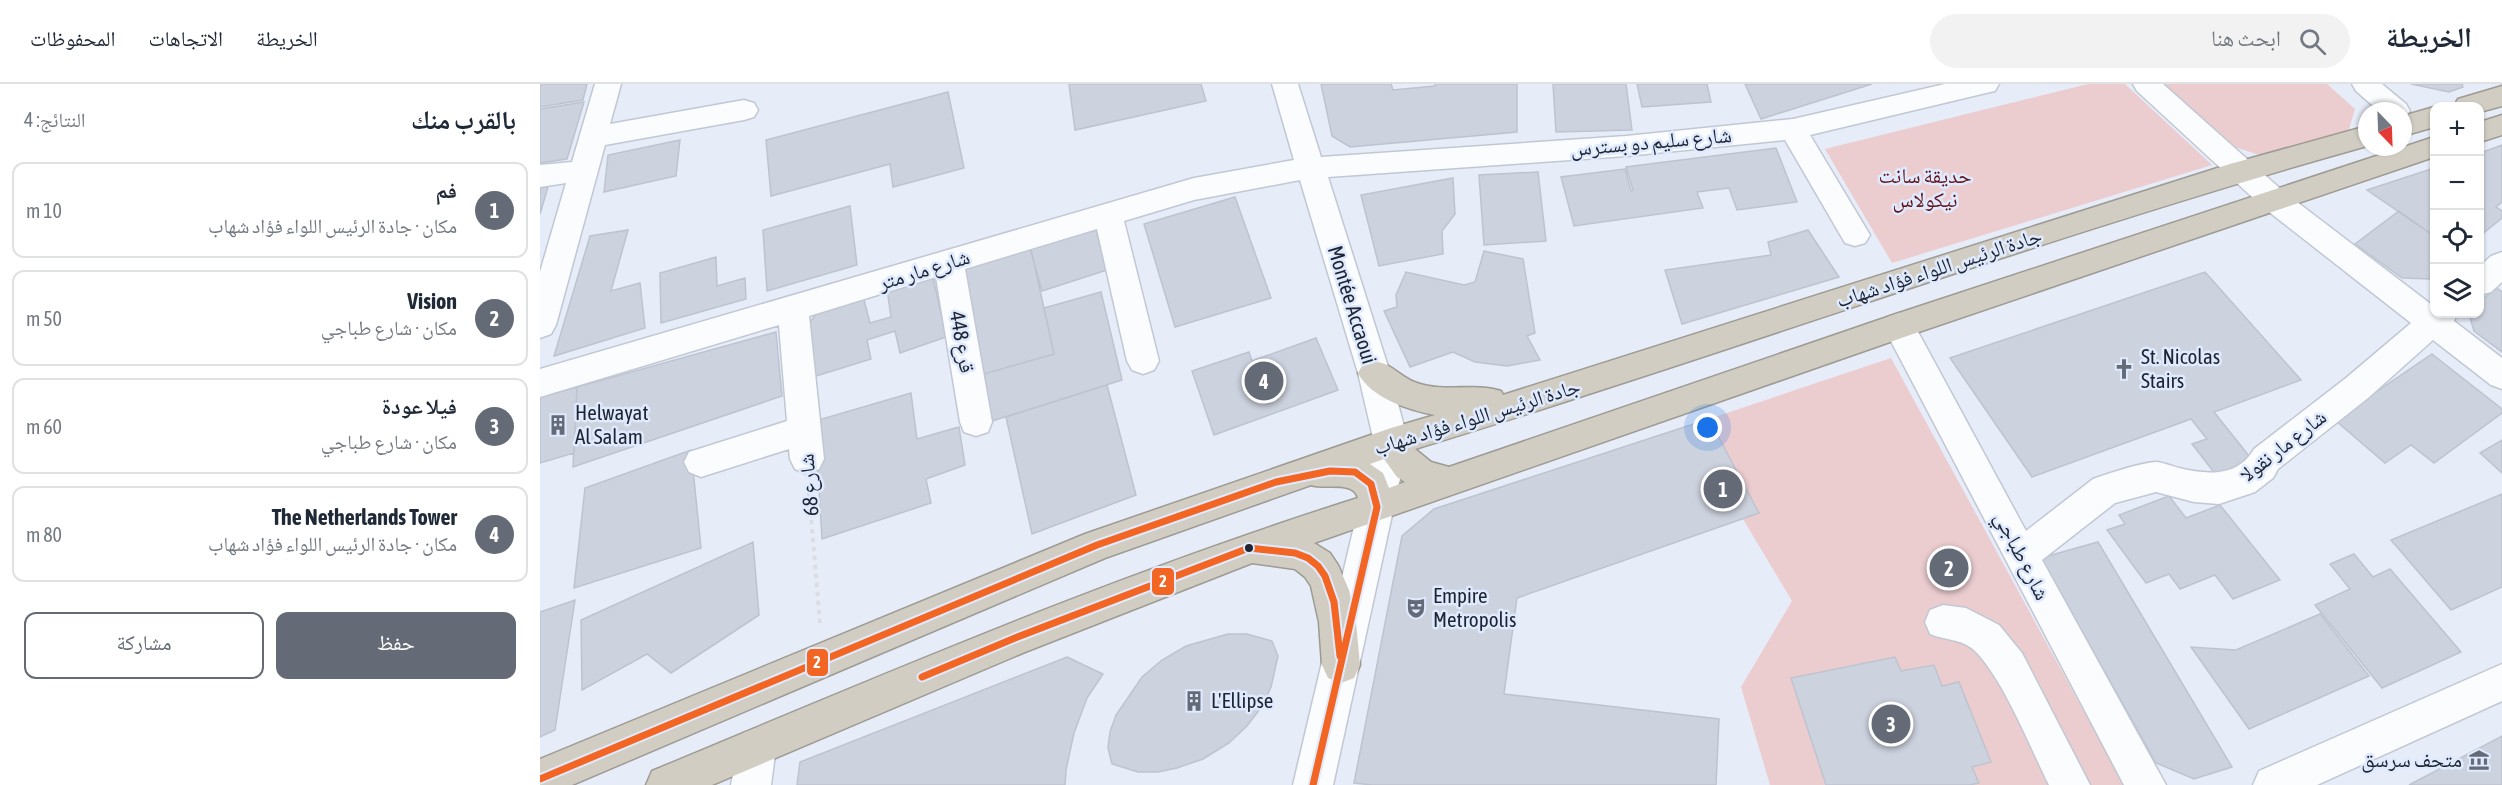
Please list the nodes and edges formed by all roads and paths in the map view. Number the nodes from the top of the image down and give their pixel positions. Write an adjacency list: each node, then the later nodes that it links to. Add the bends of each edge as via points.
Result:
1 (608, 84): 13 (street)
2 (1285, 84): 16 (street, Montée Accaoui)
3 (1986, 84): 11 (street, شارع سليم دو بسترس)
4 (2146, 84): 18 (street)
5 (2365, 84): 7 (street)
6 (2502, 96): 8 (highway)
7 (2388, 102)
8 (2482, 102)
9 (744, 110): 13 (street)
10 (2502, 125): 12 (highway)
11 (1793, 129): 16 (street, شارع سليم دو بسترس, via 1626,146); 22 (street)
12 (2484, 131)
13 (593, 138): 17 (street)
14 (2358, 138): 18 (highway, جادة الرئيس اللواء فؤاد شهاب)
15 (2430, 148): 20 (highway, جادة الرئيس اللواء فؤاد شهاب)
16 (1310, 168): 21 (street, شارع مار متر, via 1194,189); 32 (street, Montée Accaoui)
17 (582, 171): 19 (street); 29 (street)
18 (2240, 171): 20 (street); 35 (highway, جادة الرئيس اللواء فؤاد شهاب)
19 (540, 176)
20 (2274, 200): 27 (street); 30 (highway, جادة الرئيس اللواء فؤاد شهاب)
21 (1108, 215): 23 (street, شارع مار متر); 31 (street)
22 (1856, 234)
23 (949, 262): 26 (street, شارع مار متر); 36 (street, قرع 448)
24 (2502, 264): 25 (street)
25 (2484, 280)
26 (793, 308): 34 (street, شارع مار متر); 38 (street, شارع 68)
27 (2430, 313)
28 (2437, 318): 33 (street); 44 (street, شارع مار نقولا, via 2243,481 2219,489 2156,477 2105,490)
29 (540, 325)
30 (1899, 326): 41 (highway, جادة الرئيس اللواء فؤاد شهاب); 44 (street, شارع طباجي)
31 (1143, 361)
32 (1374, 374): 35 (highway, via 1403,392 1434,401 1462,403); 37 (street, Montée Accaoui)
33 (2502, 376)
34 (540, 383)
35 (1548, 395): 37 (highway, جادة الرئيس اللواء فؤاد شهاب)
36 (976, 422)
37 (1391, 442): 40 (highway, جادة الرئيس اللواء فؤاد شهاب); 41 (highway, via 1405,464 1426,477); 42 (street)
38 (806, 445): 39 (street); 46 (path, شارع 68)
39 (701, 462)
40 (1276, 482): 42 (highway, via 1330,471 1355,472 1371,484); 46 (highway, جادة الرئيس اللواء فؤاد شهاب, via 1097,545)
41 (1450, 482): 42 (highway, جادة الرئيس اللواء فؤاد شهاب)
42 (1377, 507): 43 (highway, جادة الرئيس اللواء فؤاد شهاب); 47 (street)
43 (1249, 548): 47 (highway, via 1308,558 1324,574 1334,600); 49 (highway, جادة الرئيس اللواء فؤاد شهاب, via 1015,638)
44 (2022, 556): 55 (street, شارع طباجي)
45 (1943, 622): 54 (street, via 1966,625 1986,637 2008,666)
46 (823, 662): 50 (highway, جادة الرئيس اللواء فؤاد شهاب)
47 (1341, 665): 53 (street)
48 (2502, 682): 56 (street)
49 (758, 747): 51 (highway, جادة الرئيس اللواء فؤاد شهاب); 52 (street)
50 (540, 779)
51 (666, 785)
52 (752, 785)
53 (1314, 785)
54 (2070, 785)
55 (2146, 785)
56 (2273, 785)

